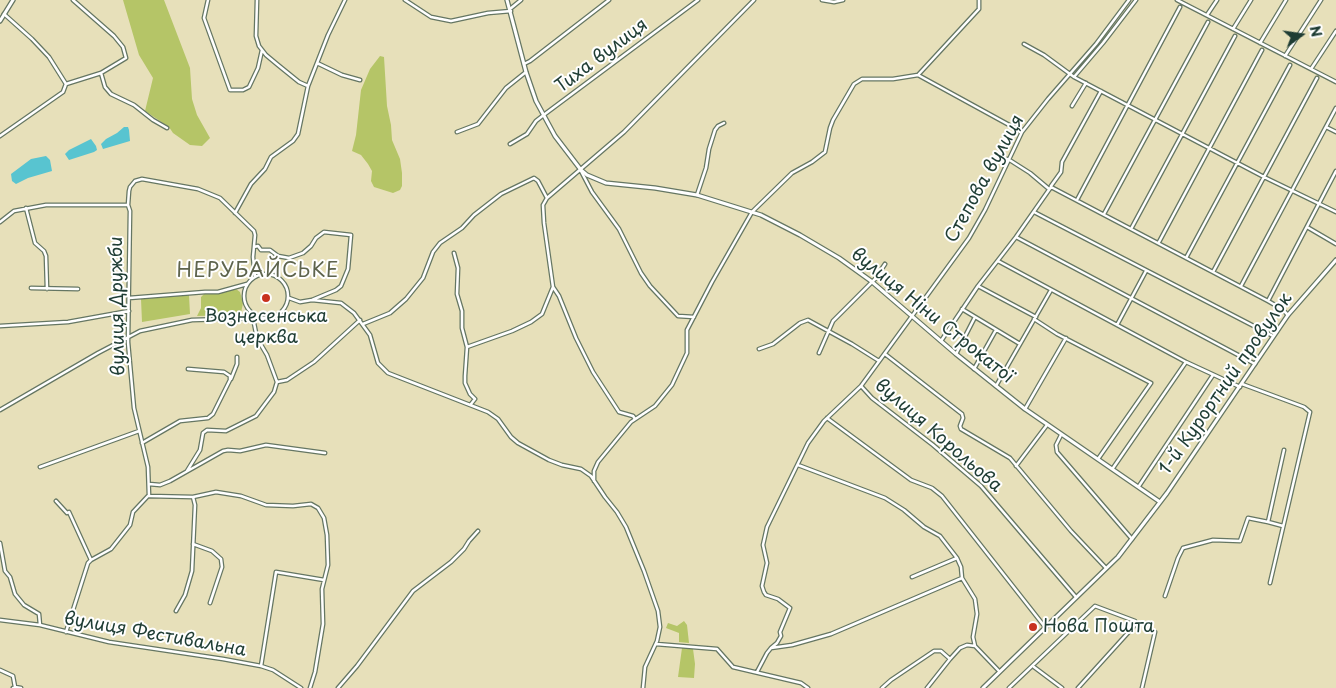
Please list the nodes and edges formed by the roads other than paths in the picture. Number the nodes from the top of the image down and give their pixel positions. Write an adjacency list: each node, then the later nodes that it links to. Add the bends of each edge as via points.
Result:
1 (13, 0): 25 (street)
2 (73, 0): 42 (street, via 123,47 125,60)
3 (208, 0): 34 (street, via 204,18 230,90 249,87)
4 (257, 0): 34 (street, via 256,36)
5 (345, 0): 37 (street)
6 (405, 0): 24 (street, via 431,17 451,21)
7 (507, 0): 24 (street)
8 (521, 0): 24 (street)
9 (609, 0): 38 (street)
10 (698, 0): 56 (street, Тиха вулиця)
11 (754, 0): 70 (street, via 624,132)
12 (822, 0): 13 (street)
13 (843, 0)
14 (979, 0): 44 (street, via 979,9)
15 (1129, 0): 43 (street, Степова вулиця)
16 (1136, 0): 45 (street)
17 (1177, 0): 22 (street)
18 (1216, 0): 26 (street)
19 (1250, 0): 29 (street)
20 (1286, 0): 32 (street)
21 (1321, 0): 36 (street)
22 (1183, 1): 26 (street)
23 (1180, 7): 53 (street)
24 (510, 10): 38 (street)
25 (2, 12): 27 (street); 50 (street, via 49,57)
26 (1207, 16): 29 (street)
27 (0, 21)
28 (1208, 22): 57 (street)
29 (1233, 29): 32 (street)
30 (1336, 31): 40 (street)
31 (1235, 36): 64 (street)
32 (1260, 43): 36 (street)
33 (1024, 44): 43 (street)
34 (262, 50): 51 (street)
35 (1262, 50): 67 (street)
36 (1285, 56): 40 (street)
37 (317, 63): 47 (street); 51 (street)
38 (524, 64): 41 (street)
39 (1290, 65): 69 (street)
40 (1311, 69): 48 (street)
41 (526, 72): 56 (street, via 536,102); 61 (street, via 506,88 478,124)
42 (101, 73): 50 (street); 60 (street, via 111,94 134,105)
43 (1070, 73): 45 (street); 62 (street, Степова вулиця)
44 (918, 75): 62 (street); 81 (street, via 858,81 833,120 825,152 792,173)
45 (1074, 77): 49 (street)
46 (1317, 78): 72 (street)
47 (360, 80)
48 (1336, 82)
49 (1086, 83): 52 (street); 54 (street)
50 (66, 84): 65 (street, via 63,92)
51 (308, 86): 84 (street, via 298,134 271,157)
52 (1101, 91): 53 (street); 73 (street)
53 (1128, 105): 57 (street); 77 (street)
54 (1072, 106)
55 (1336, 108): 59 (street)
56 (544, 114): 66 (street, Тиха вулиця, via 527,134); 70 (street, via 555,136)
57 (1155, 120): 64 (street); 85 (street)
58 (724, 123): 75 (street, via 715,130)
59 (1326, 127): 63 (street); 74 (street)
60 (167, 128)
61 (457, 132)
62 (1022, 132): 68 (street, Степова вулиця)
63 (1336, 132)
64 (1182, 134): 67 (street); 88 (street)
65 (0, 136)
66 (510, 144)
67 (1210, 148): 69 (street); 90 (street)
68 (1008, 159): 73 (street); 120 (street, Степова вулиця, via 969,238)
69 (1237, 163): 72 (street); 96 (street)
70 (581, 170): 75 (street, вулиця Ніни Строкатої, via 606,183); 76 (street); 121 (street, via 650,286 678,316)
71 (1336, 172): 78 (street)
72 (1264, 177): 74 (street); 101 (street)
73 (1050, 188): 77 (street); 82 (street)
74 (1291, 191): 78 (street); 106 (street)
75 (697, 195): 81 (street, вулиця Ніни Строкатої)
76 (547, 198): 107 (street, via 543,212); 127 (street, via 536,179 501,194 440,243 423,278 406,299 390,313)
77 (1077, 200): 85 (street)
78 (1320, 204): 83 (street); 87 (street)
79 (128, 205): 80 (street, via 63,204); 84 (street, via 133,183 148,179 209,192); 113 (street, вулиця Дружби)
80 (26, 208): 86 (street, via 10,213); 110 (street, via 36,243 46,256)
81 (752, 212): 103 (street, вулиця Ніни Строкатої, via 817,245); 121 (street)
82 (1034, 212): 89 (street); 100 (street)
83 (1336, 212)
84 (235, 213): 92 (street, via 255,232)
85 (1104, 215): 88 (street)
86 (0, 222)
87 (1307, 227): 91 (street); 116 (street)
88 (1131, 228): 90 (street)
89 (1016, 237): 98 (street); 112 (street)
90 (1159, 243): 96 (street)
91 (1336, 244)
92 (254, 248): 93 (street, via 258,246); 95 (street)
93 (261, 250): 95 (street); 115 (street, via 289,258 307,250 324,232 350,235 348,269 343,283 336,290)
94 (454, 253): 137 (street, via 458,268 457,294)
95 (254, 255): 102 (street)
96 (1186, 258): 101 (street)
97 (1336, 260): 119 (street, 1-й Курортний провулок)
98 (998, 261): 105 (street); 111 (street)
99 (885, 264): 103 (street)
100 (1146, 270): 112 (street); 132 (street)
101 (1214, 272): 106 (street)
102 (255, 277): 104 (street); 114 (street, via 266,274 278,277 286,285)
103 (871, 281): 120 (street, вулиця Ніни Строкатої); 130 (street)
104 (248, 283): 113 (street, via 218,292); 123 (street, via 244,293 245,304 252,314)
105 (978, 286): 117 (street); 125 (street)
106 (1241, 286): 116 (street)
107 (553, 287): 137 (street, via 542,314 531,322); 158 (street, via 560,296 593,372 619,412)
108 (31, 288): 110 (street)
109 (78, 288): 110 (street)
110 (47, 289)
111 (1051, 289): 125 (street); 128 (street)
112 (1131, 297): 128 (street); 145 (street)
113 (129, 298): 118 (street, вулиця Дружби)
114 (289, 298): 115 (street, via 300,302); 123 (street, via 280,314)
115 (312, 300): 126 (street, via 341,303)
116 (1268, 301): 119 (street)
117 (962, 310): 124 (street); 135 (street)
118 (129, 311): 129 (street, via 68,322); 133 (street, вулиця Дружби)
119 (1288, 315): 132 (street, 1-й Курортний провулок)
120 (911, 316): 135 (street, вулиця Ніни Строкатої); 140 (street, Степова вулиця)
121 (694, 317): 158 (street, via 687,330 685,361 672,385 655,406)
122 (253, 318): 123 (street); 133 (street, via 192,320 140,331); 150 (street, via 257,338)
123 (262, 318)
124 (975, 318): 131 (street); 141 (street)
125 (1035, 318): 134 (street); 136 (street)
126 (360, 320): 127 (street); 150 (street, via 314,362 292,377)
127 (364, 324): 154 (street, via 383,370)
128 (1117, 325): 144 (street)
129 (0, 326)
130 (828, 330): 138 (street, via 812,321 804,321 774,344); 139 (street); 143 (street)
131 (996, 330): 136 (street); 147 (street)
132 (1274, 336): 145 (street, 1-й Курортний провулок)
133 (129, 337): 156 (street); 160 (street, вулиця Дружби, via 130,376)
134 (1066, 338): 155 (street); 165 (street, via 1151,383)
135 (941, 341): 141 (street, вулиця Ніни Строкатої)
136 (1020, 344): 153 (street)
137 (467, 347): 154 (street, via 464,376 475,398)
138 (758, 349)
139 (819, 353)
140 (885, 354): 143 (street, Степова вулиця); 167 (street, via 962,414 961,429 1003,454)
141 (956, 354): 147 (street, вулиця Ніни Строкатої)
142 (237, 357): 149 (street)
143 (879, 361): 152 (street, Степова вулиця)
144 (1186, 362): 148 (street); 169 (street)
145 (1255, 364): 151 (street, 1-й Курортний провулок)
146 (188, 369): 149 (street, via 224,372)
147 (974, 369): 153 (street, вулиця Ніни Строкатої)
148 (1213, 375): 151 (street); 175 (street)
149 (230, 380): 162 (street, via 211,416 180,421)
150 (277, 382): 170 (street, via 274,392 256,416 226,431 206,430 200,450)
151 (1241, 385): 179 (street, 1-й Курортний провулок); 181 (street, via 1310,412)
152 (861, 386): 157 (street, Степова вулиця); 194 (street, вулиця Корольова, via 981,486)
153 (996, 386): 155 (street, вулиця Ніни Строкатої)
154 (471, 404): 172 (street, via 493,415 518,443 549,460)
155 (1025, 409): 159 (street, вулиця Ніни Строкатої)
156 (0, 410)
157 (827, 418): 166 (street, Степова вулиця, via 808,443); 199 (street, via 911,480 932,488 942,496)
158 (635, 419): 171 (street)
159 (1047, 425): 161 (street, вулиця Ніни Строкатої); 167 (street)
160 (139, 431): 162 (street, вулиця Дружби); 168 (street)
161 (1062, 434): 165 (street, вулиця Ніни Строкатої); 183 (street, via 1056,445 1057,452)
162 (142, 443): 174 (street, вулиця Дружби)
163 (1284, 450): 180 (street)
164 (324, 453): 170 (street, via 266,445 240,451 228,450)
165 (1098, 459): 169 (street, вулиця Ніни Строкатої)
166 (798, 465): 186 (street, via 885,498 940,536); 204 (street, Степова вулиця, via 767,527 763,545 766,564 764,592 790,608 781,636)
167 (1016, 466): 188 (street)
168 (40, 467)
169 (1113, 468): 175 (street, вулиця Ніни Строкатої)
170 (187, 471): 174 (street, via 166,483)
171 (594, 471): 172 (street); 173 (street)
172 (587, 472): 173 (street)
173 (594, 481): 202 (street, via 621,517 644,571 660,618)
174 (149, 484): 176 (street, вулиця Дружби)
175 (1139, 486): 179 (street, вулиця Ніни Строкатої)
176 (149, 496): 177 (street); 187 (street, via 132,512 130,525 111,549)
177 (193, 497): 185 (street); 191 (street, via 216,492 266,505 315,505 324,518 327,535 328,565)
178 (56, 501): 187 (street, via 69,512)
179 (1160, 502): 183 (street, 1-й Курортний провулок)
180 (1268, 522): 181 (street); 193 (street, via 1248,518 1240,541 1213,540 1184,548)
181 (1283, 526): 192 (street)
182 (478, 531): 216 (street, via 451,562 413,591)
183 (1132, 539): 188 (street, 1-й Курортний провулок)
184 (0, 543): 198 (street, via 5,571 15,594 24,605 39,614)
185 (194, 544): 195 (street, via 221,558 222,567); 196 (street, via 192,571)
186 (957, 558): 189 (street); 190 (street)
187 (91, 560): 200 (street)
188 (1106, 568): 194 (street, 1-й Курортний провулок)
189 (912, 577)
190 (962, 578): 203 (street, via 976,603); 204 (street, via 831,634 792,646)
191 (324, 580): 206 (street, via 276,572); 215 (street, via 323,624)
192 (1270, 583)
193 (1165, 596)
194 (1076, 597): 199 (street, 1-й Курортний провулок)
195 (210, 603)
196 (176, 611)
197 (0, 620): 198 (street, вулиця Фестивальна)
198 (40, 625): 200 (street, вулиця Фестивальна)
199 (1045, 627): 209 (street, 1-й Курортний провулок)
200 (66, 632): 206 (street, вулиця Фестивальна)
201 (1155, 632): 225 (street)
202 (656, 644): 210 (street, via 717,649 733,667); 217 (street, via 645,667)
203 (975, 646): 205 (street, via 963,646); 209 (street)
204 (771, 648): 210 (street)
205 (950, 659): 219 (street, via 941,651 934,651); 220 (street)
206 (261, 666): 211 (street, вулиця Фестивальна, via 273,670)
207 (1033, 666): 222 (street); 223 (street); 224 (street, via 1095,606 1135,621 1136,624)
208 (0, 670): 212 (street, via 13,676)
209 (999, 671): 221 (street, 1-й Курортний провулок)
210 (757, 672): 218 (street, via 801,683)
211 (295, 687): 214 (street, вулиця Фестивальна)
212 (14, 688): 213 (street)
213 (22, 688)
214 (301, 688)
215 (310, 688)
216 (338, 688)
217 (644, 688)
218 (808, 688)
219 (882, 688)
220 (927, 688)
221 (982, 688)
222 (1009, 688)
223 (1062, 688)
224 (1078, 688)
225 (1142, 688)

